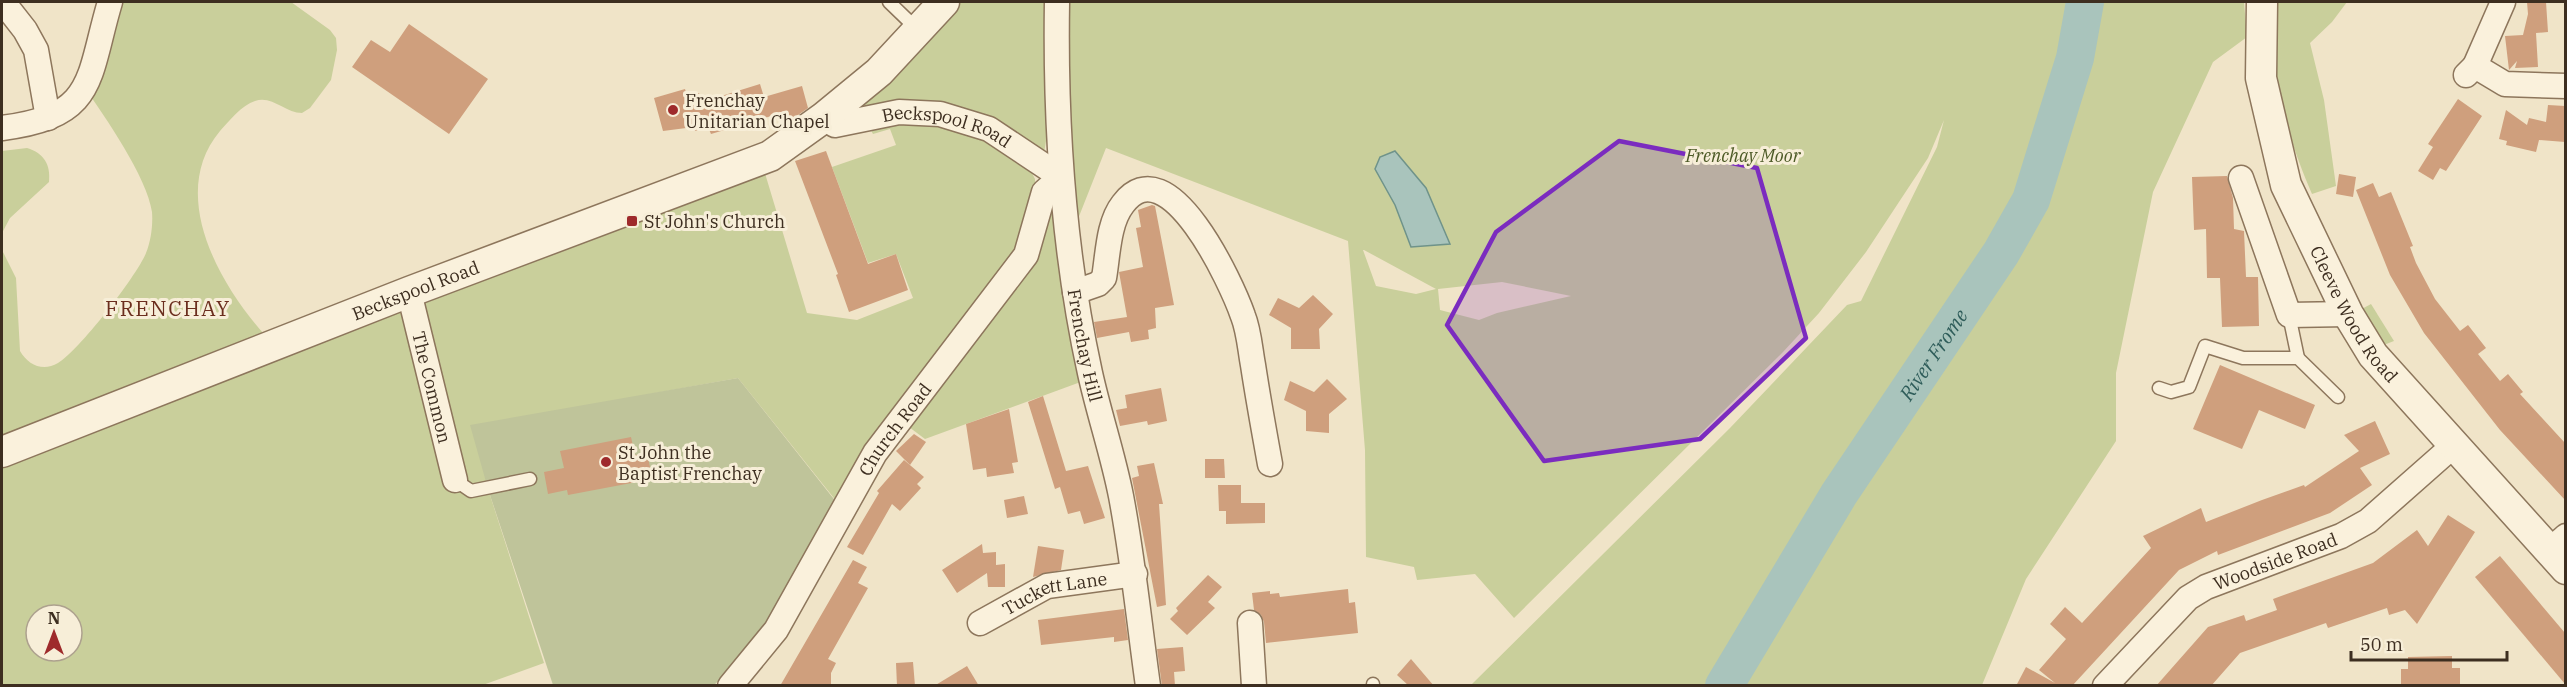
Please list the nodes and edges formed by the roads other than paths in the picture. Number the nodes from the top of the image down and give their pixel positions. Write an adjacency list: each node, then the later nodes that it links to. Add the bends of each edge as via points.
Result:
1 (3, 2): 10 (street, via 36,50)
2 (110, 2): 10 (street, via 90,78 79,98)
3 (888, 2): 8 (lane)
4 (944, 2): 8 (street, Beckspool Road)
5 (1057, 2): 13 (street, Frenchay Hill, via 1056,100)
6 (2262, 2): 17 (street, Cleeve Wood Road, via 2261,78 2286,184)
7 (2503, 2): 9 (street, via 2470,70 2505,84)
8 (919, 31): 11 (street, Beckspool Road, via 879,72)
9 (2565, 86)
10 (48, 118): 12 (street)
11 (823, 118): 13 (street, Beckspool Road, via 835,125 898,112 939,114 989,129); 15 (street, Beckspool Road, via 770,156)
12 (2, 128)
13 (1061, 177): 16 (street, Frenchay Hill); 32 (street, Church Road, via 1044,192 1026,255 875,453 776,630)
14 (2241, 178): 18 (street)
15 (409, 292): 23 (street, Beckspool Road); 26 (street, The Common)
16 (1075, 292): 24 (street, via 1104,278 1114,223 1122,204 1134,192 1150,188 1165,193 1205,239 1245,319); 28 (street, Frenchay Hill)
17 (2348, 314): 18 (street); 22 (street, Cleeve Wood Road, via 2373,355)
18 (2289, 315): 19 (lane)
19 (2298, 358): 20 (lane, via 2243,358 2205,346 2189,387 2171,392); 21 (lane)
20 (2159, 388)
21 (2338, 397)
22 (2453, 446): 27 (street, Cleeve Wood Road); 35 (street, Woodside Road, via 2359,526 2206,587 2188,598)
23 (2, 452)
24 (1270, 464)
25 (530, 479): 26 (lane, via 471,491)
26 (454, 480)
27 (2560, 552)
28 (1135, 574): 29 (street, Tuckett Lane, via 1047,586); 31 (street, Frenchay Hill)
29 (980, 623)
30 (1250, 623): 34 (street)
31 (1147, 676): 33 (street)
32 (730, 686)
33 (1129, 686)
34 (1254, 686)
35 (2105, 686)

